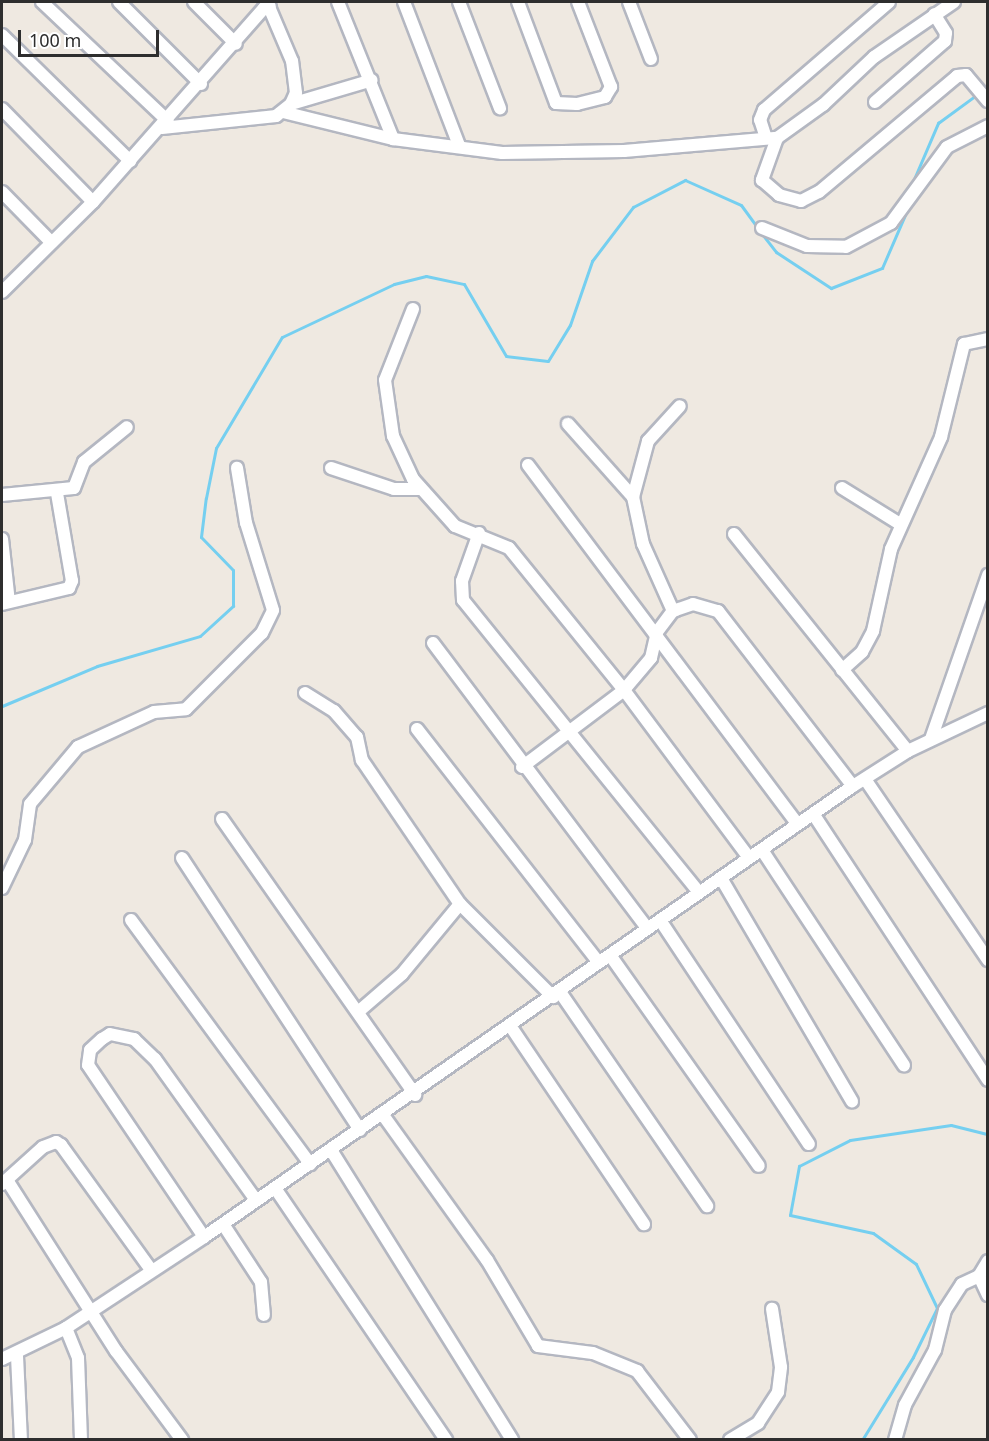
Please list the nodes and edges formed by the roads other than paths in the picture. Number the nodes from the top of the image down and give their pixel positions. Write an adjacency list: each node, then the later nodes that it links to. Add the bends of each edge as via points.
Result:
1 (42, 2): 24 (street)
2 (119, 2): 18 (street)
3 (194, 2): 15 (street)
4 (338, 2): 17 (street)
5 (404, 2): 28 (street)
6 (459, 2): 22 (street)
7 (518, 2): 8 (street, via 556,103 577,104 605,97 611,87)
8 (578, 2)
9 (629, 2): 16 (street)
10 (889, 2): 26 (street, via 765,110 760,120)
11 (954, 2): 13 (street)
12 (269, 4): 15 (street); 21 (street, via 295,71 296,93)
13 (934, 14): 20 (street, via 946,33 945,41); 26 (street, via 874,57 788,135)
14 (2, 35): 29 (street)
15 (236, 44): 18 (street)
16 (651, 59)
17 (372, 80): 21 (street); 27 (street)
18 (201, 84): 24 (street)
19 (987, 101): 26 (street, via 966,75 954,78 811,199 790,201 762,180)
20 (875, 102)
21 (287, 108): 24 (street, via 258,119); 27 (street)
22 (500, 108)
23 (2, 109): 31 (street)
24 (165, 125): 29 (street)
25 (987, 126): 32 (street, via 952,142 891,223 855,243 827,249 807,246)
26 (771, 138): 28 (street, via 564,154 502,153)
27 (393, 139): 28 (street)
28 (459, 145)
29 (130, 161): 31 (street)
30 (2, 192): 33 (street)
31 (93, 202): 33 (street)
32 (762, 228)
33 (51, 242): 34 (street)
34 (2, 289)
35 (413, 309): 44 (street, via 389,366 386,399 393,436)
36 (987, 339): 48 (street, via 964,344 941,437)
37 (680, 406): 47 (street, via 648,441)
38 (568, 424): 47 (street)
39 (127, 427): 45 (street, via 84,462 74,488)
40 (528, 465): 55 (street)
41 (237, 468): 75 (street, via 246,522 273,610 262,633 186,709 154,712 78,747 30,804 24,840)
42 (331, 468): 44 (street, via 394,489)
43 (842, 488): 48 (street)
44 (421, 489): 49 (street, via 456,526)
45 (57, 493): 46 (street, via 49,489); 53 (street, via 72,581 62,592)
46 (2, 495)
47 (633, 497): 54 (street, via 643,544)
48 (900, 524): 57 (street, via 873,631 862,652)
49 (479, 533): 58 (street, via 509,548); 62 (street, via 462,581 463,600)
50 (734, 534): 57 (street)
51 (2, 539): 53 (street)
52 (987, 575): 63 (street)
53 (5, 603)
54 (673, 610): 55 (street); 67 (street, via 693,604 718,611)
55 (657, 632): 58 (street, via 651,658); 70 (street)
56 (433, 643): 65 (street)
57 (842, 670): 64 (street)
58 (624, 690): 62 (street); 73 (street)
59 (305, 693): 77 (street, via 334,711 357,737 362,760)
60 (987, 713): 63 (street)
61 (417, 729): 83 (street)
62 (572, 730): 65 (street); 76 (street)
63 (932, 739): 64 (street)
64 (908, 751): 66 (street)
65 (522, 767): 80 (street)
66 (865, 779): 67 (street); 82 (street)
67 (853, 786): 68 (street)
68 (814, 815): 70 (street); 88 (street)
69 (222, 819): 85 (street)
70 (798, 824): 71 (street)
71 (762, 850): 73 (street); 87 (street)
72 (182, 858): 92 (street)
73 (749, 858): 74 (street)
74 (721, 878): 76 (street); 90 (street)
75 (2, 888)
76 (699, 892): 79 (street)
77 (460, 904): 84 (street); 85 (street, via 402,974)
78 (131, 920): 95 (street)
79 (660, 920): 80 (street); 93 (street)
80 (647, 928): 81 (street)
81 (610, 955): 83 (street); 96 (street)
82 (987, 960)
83 (599, 963): 84 (street)
84 (556, 995): 86 (street); 100 (street)
85 (358, 1012): 89 (street)
86 (511, 1027): 89 (street); 102 (street)
87 (904, 1065)
88 (987, 1080)
89 (415, 1095): 91 (street)
90 (852, 1101)
91 (383, 1116): 92 (street); 119 (street, via 487,1260 538,1346 593,1353 638,1371)
92 (360, 1130): 94 (street)
93 (809, 1144)
94 (331, 1150): 95 (street); 118 (street)
95 (310, 1164): 98 (street)
96 (759, 1166)
97 (4, 1182): 105 (street, via 43,1147 56,1142 62,1145); 109 (street)
98 (275, 1188): 99 (street); 117 (street)
99 (256, 1200): 101 (street); 103 (street, via 155,1059 134,1039 110,1034 102,1039 90,1050 88,1065)
100 (707, 1206)
101 (223, 1224): 103 (street); 110 (street, via 261,1282)
102 (644, 1224)
103 (204, 1237): 105 (street)
104 (987, 1261): 106 (street)
105 (152, 1271): 109 (street)
106 (979, 1276): 107 (street); 121 (street, via 962,1284 945,1310 935,1350 905,1405)
107 (987, 1295)
108 (772, 1309): 120 (street, via 782,1367 778,1392 763,1419)
109 (92, 1311): 111 (street); 116 (street)
110 (264, 1315)
111 (66, 1328): 112 (street); 115 (street, via 78,1358)
112 (17, 1356): 113 (street); 114 (street)
113 (2, 1359)
114 (21, 1440)
115 (81, 1440)
116 (182, 1440)
117 (446, 1440)
118 (512, 1440)
119 (690, 1440)
120 (730, 1440)
121 (895, 1440)

